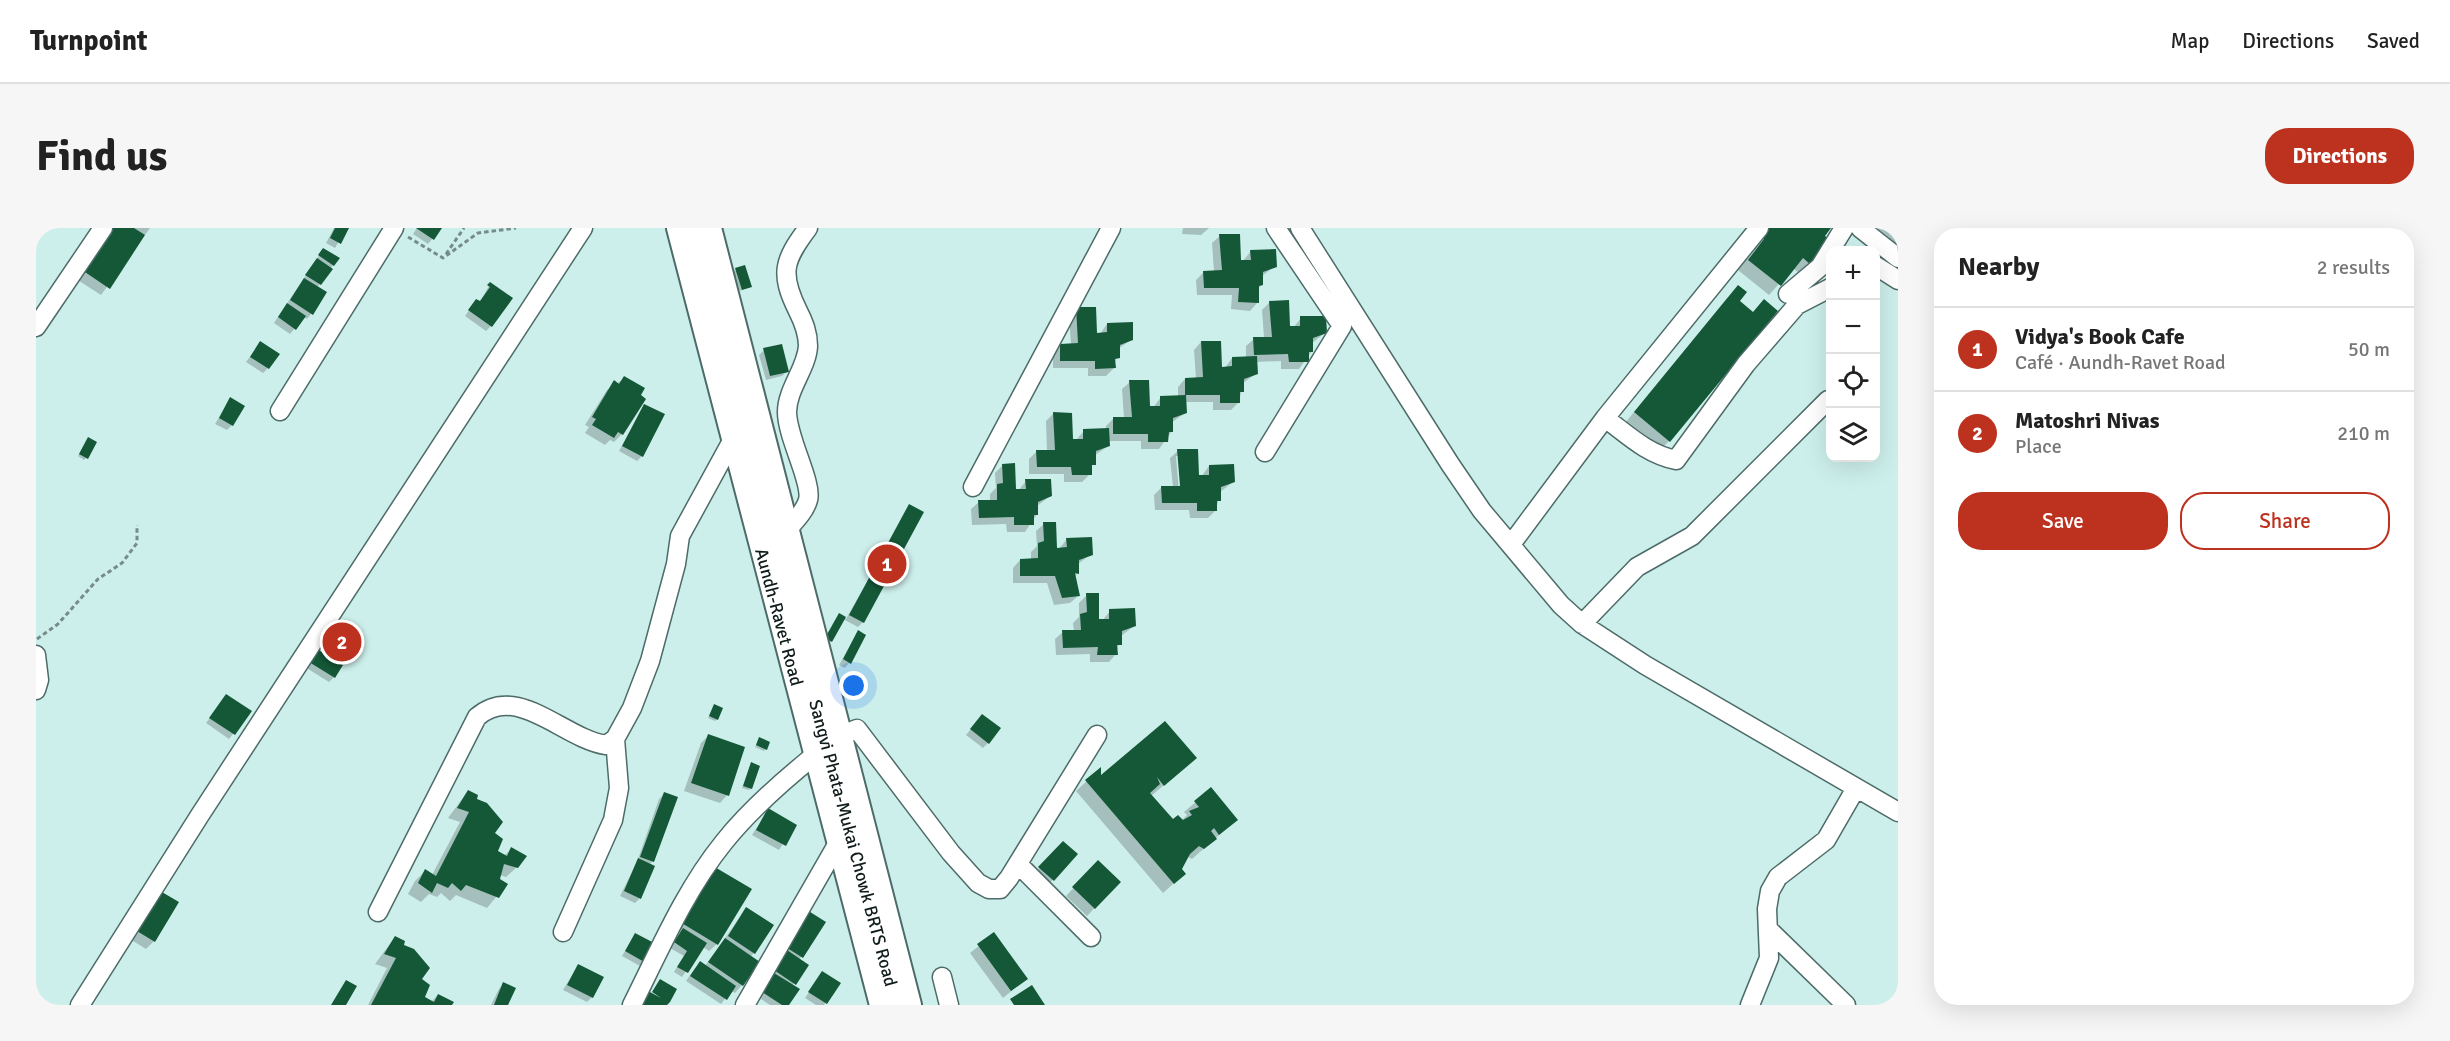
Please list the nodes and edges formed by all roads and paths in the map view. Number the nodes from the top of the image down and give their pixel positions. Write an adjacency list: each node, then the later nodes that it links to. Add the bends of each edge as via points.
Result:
1 (103, 228): 22 (street)
2 (394, 228): 16 (path); 24 (street)
3 (464, 228): 16 (path)
4 (516, 228): 16 (path, via 478,233)
5 (583, 228): 48 (street, via 200,814)
6 (678, 228): 26 (main road, Aundh-Ravet Road)
7 (694, 228): 38 (street, Sangvi Phata-Mukai Chowk BRTS Road)
8 (710, 228): 30 (main road, Aundh-Ravet Road)
9 (808, 228): 30 (street, via 790,252 785,277 806,327 808,348 787,409 788,427 809,493 802,512)
10 (1111, 228): 28 (street)
11 (1276, 228): 27 (street, via 1342,326)
12 (1300, 228): 31 (street, via 1450,464 1482,511)
13 (1759, 228): 25 (street)
14 (1844, 228): 21 (street, via 1820,267)
15 (1860, 228): 17 (street)
16 (443, 258)
17 (1898, 258)
18 (1880, 270): 19 (street)
19 (1898, 280)
20 (1826, 290): 25 (street, via 1797,305 1746,364 1676,460 1659,457)
21 (1788, 294)
22 (36, 327)
23 (1826, 402): 32 (street, via 1692,536 1638,567)
24 (280, 411)
25 (1605, 418): 31 (street)
26 (733, 439): 37 (street, via 680,536 650,661); 38 (main road, Aundh-Ravet Road)
27 (1265, 452)
28 (973, 487)
29 (137, 525): 33 (path, via 137,543 122,563 98,579 58,624)
30 (788, 530): 38 (main road, Aundh-Ravet Road)
31 (1512, 543): 32 (street, via 1561,605)
32 (1582, 624): 39 (street)
33 (36, 639)
34 (36, 655): 35 (street)
35 (36, 690)
36 (1098, 735): 42 (street)
37 (615, 739): 43 (street, via 606,745 590,742 524,709 505,704 488,707 477,717); 45 (street, via 619,788 613,820)
38 (827, 746): 41 (main road, Aundh-Ravet Road); 42 (street, via 857,729 951,854 978,883 1000,889); 49 (street, via 745,818 723,843 684,901); 52 (street, Sangvi Phata-Mukai Chowk BRTS Road); 53 (main road, Aundh-Ravet Road)
39 (1856, 788): 40 (street); 44 (street, via 1826,840 1778,877 1770,891)
40 (1898, 812)
41 (838, 843): 50 (street); 51 (main road, Aundh-Ravet Road)
42 (1018, 864): 46 (street)
43 (378, 912)
44 (1768, 929): 55 (street, via 1768,957); 56 (street)
45 (563, 932)
46 (1090, 937)
47 (942, 976): 54 (street)
48 (80, 1005)
49 (632, 1005)
50 (745, 1005)
51 (881, 1005)
52 (896, 1005)
53 (910, 1005)
54 (949, 1005)
55 (1750, 1005)
56 (1846, 1005)

